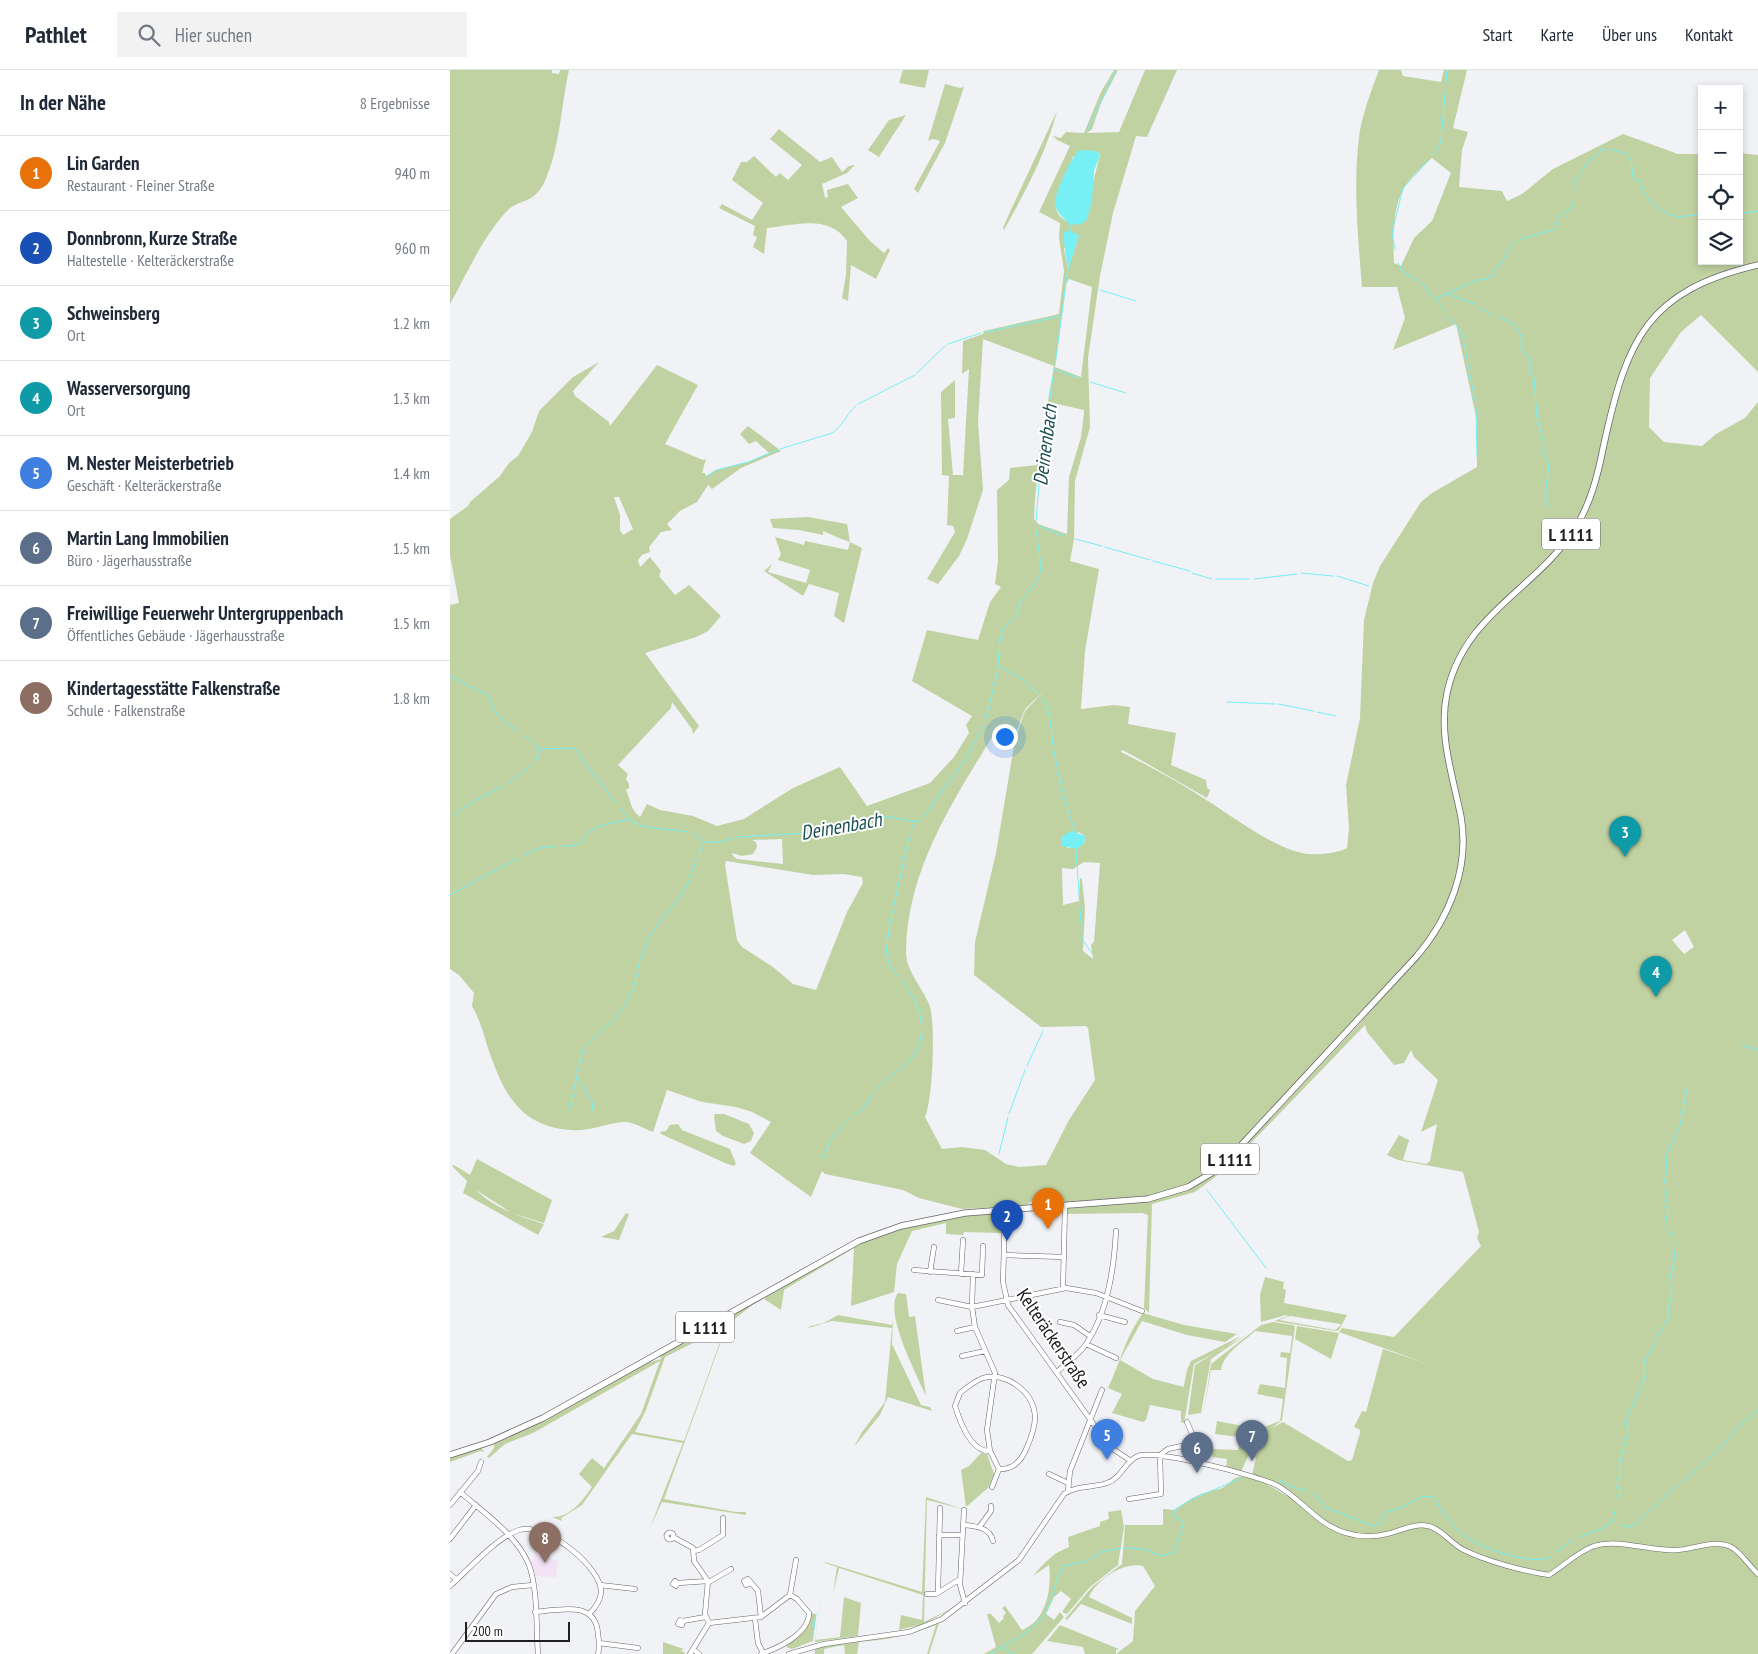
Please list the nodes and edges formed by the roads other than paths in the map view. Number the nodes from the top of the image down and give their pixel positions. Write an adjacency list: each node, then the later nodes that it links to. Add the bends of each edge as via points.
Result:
1 (1758, 265): 2 (main road, L 1111, via 1697,285 1669,304 1645,328 1622,372 1596,477 1578,524 1551,558 1490,615 1465,647 1454,670 1444,716 1461,820 1462,854 1453,898 1432,939 1220,1168 1168,1195 1119,1203)
2 (1065, 1206): 3 (main road, L 1111); 9 (street)
3 (1005, 1210): 8 (street, Kelteräckerstraße); 36 (main road, L 1111, via 926,1220 859,1241 543,1418 490,1442)
4 (1116, 1231): 15 (street, via 1112,1279)
5 (963, 1240): 12 (street)
6 (983, 1246): 13 (street, via 982,1275)
7 (934, 1247): 11 (street)
8 (1004, 1255): 9 (street); 17 (street, Kelteräckerstraße)
9 (1064, 1257): 14 (street)
10 (914, 1270): 11 (street)
11 (930, 1272): 12 (street)
12 (961, 1274): 13 (street)
13 (973, 1274): 18 (street)
14 (1063, 1288): 15 (street, via 1087,1290); 17 (street)
15 (1106, 1297): 19 (street); 20 (street)
16 (938, 1300): 18 (street)
17 (1006, 1300): 18 (street); 30 (street, Kelteräckerstraße)
18 (972, 1307): 23 (street)
19 (1142, 1311)
20 (1099, 1315): 22 (street); 25 (street)
21 (1060, 1322): 25 (street, via 1074,1324)
22 (1125, 1322)
23 (974, 1327): 24 (street); 27 (street)
24 (957, 1331)
25 (1090, 1336): 26 (street)
26 (1086, 1344): 29 (street); 30 (street)
27 (985, 1351): 28 (street); 31 (street)
28 (962, 1356)
29 (1116, 1358)
30 (1058, 1371): 33 (street, Kelteräckerstraße)
31 (995, 1378): 35 (street, via 987,1425); 35 (street, via 978,1380 960,1393 955,1404 974,1446); 40 (street, via 1011,1382 1024,1391 1035,1416 1033,1433 1022,1458 1009,1469)
32 (1102, 1390): 33 (street)
33 (1092, 1420): 38 (street, Kelteräckerstraße, via 1112,1449); 42 (street, via 1073,1462)
34 (1187, 1422): 37 (street, via 1193,1436 1191,1444)
35 (990, 1450): 40 (street)
36 (450, 1455)
37 (1160, 1455): 38 (street, via 1141,1455); 46 (street, via 1161,1494); 65 (street, via 1257,1478 1284,1490 1325,1524 1346,1533 1368,1536 1420,1525 1430,1526 1460,1548 1534,1573 1549,1575 1593,1546 1608,1543 1678,1550 1714,1544 1730,1546)
38 (1131, 1461): 44 (street, via 1113,1481)
39 (481, 1462): 45 (street, via 478,1471)
40 (999, 1469): 43 (street)
41 (1049, 1474): 42 (street)
42 (1068, 1483): 44 (street)
43 (992, 1487)
44 (1068, 1491): 78 (street, via 1019,1560)
45 (460, 1492): 47 (street); 48 (street)
46 (1129, 1499)
47 (450, 1505)
48 (476, 1505): 57 (street); 59 (street)
49 (991, 1506): 54 (street)
50 (940, 1508): 55 (street)
51 (964, 1510): 53 (street)
52 (723, 1518): 61 (street, via 723,1535)
53 (963, 1525): 54 (street); 56 (street)
54 (980, 1526): 60 (street)
55 (939, 1535): 56 (street); 75 (street)
56 (962, 1535): 66 (street)
57 (508, 1536): 67 (street); 71 (street, via 528,1562); 72 (street, via 526,1529 552,1536 572,1550)
58 (673, 1537): 61 (street)
59 (450, 1539)
60 (993, 1541)
61 (694, 1551): 68 (street, via 694,1561)
62 (796, 1560): 77 (street)
63 (731, 1569): 68 (street)
64 (450, 1574): 67 (street)
65 (1758, 1574)
66 (961, 1578): 75 (street); 78 (street)
67 (457, 1580): 73 (street)
68 (709, 1582): 69 (street); 81 (street)
69 (678, 1583)
70 (750, 1583): 82 (street, via 757,1588)
71 (533, 1585): 79 (street); 89 (street, via 508,1588 496,1594)
72 (600, 1585): 74 (street); 80 (street, via 600,1599)
73 (450, 1586)
74 (635, 1589)
75 (938, 1592): 76 (street)
76 (927, 1594)
77 (790, 1595): 82 (street); 93 (street, via 809,1613 808,1622 786,1644)
78 (965, 1603): 94 (street, via 946,1616 909,1632 830,1643)
79 (535, 1612): 80 (street, via 577,1609); 90 (street)
80 (590, 1613): 86 (street, via 597,1625)
81 (705, 1617): 84 (street); 85 (street)
82 (761, 1618): 83 (street)
83 (755, 1619): 85 (street); 93 (street)
84 (683, 1621)
85 (708, 1624): 88 (street)
86 (599, 1643): 87 (street); 91 (street)
87 (638, 1648)
88 (691, 1652): 92 (street)
89 (452, 1654)
90 (538, 1654)
91 (598, 1654)
92 (699, 1654)
93 (762, 1654)
94 (790, 1654)

